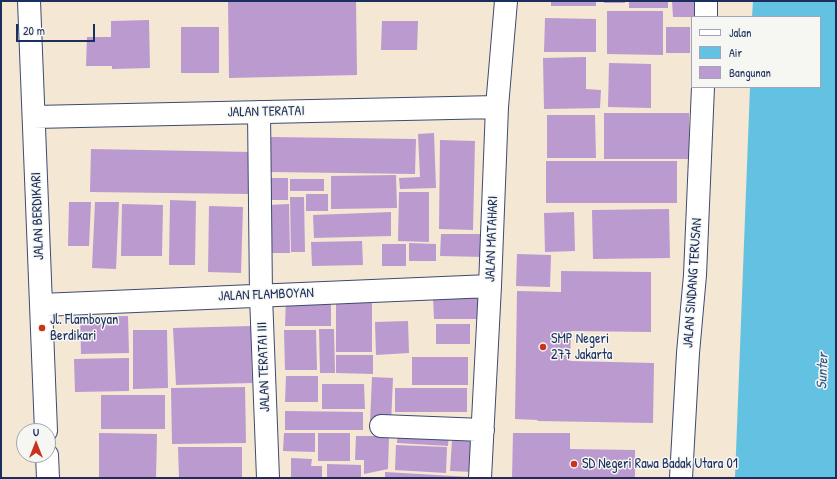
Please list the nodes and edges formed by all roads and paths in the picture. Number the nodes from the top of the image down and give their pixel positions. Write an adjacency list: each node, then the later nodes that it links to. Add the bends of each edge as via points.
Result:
1 (29, 1): 8 (street, JALAN BERDIKARI)
2 (506, 1): 6 (street, JALAN MATAHARI)
3 (706, 1): 4 (street)
4 (706, 16)
5 (703, 88): 19 (street, JALAN SINDANG TERUSAN, via 695,275)
6 (497, 107): 7 (street, JALAN TERATAI); 9 (street, JALAN MATAHARI)
7 (259, 112): 8 (street, JALAN TERATAI); 10 (street, JALAN TERATAI III)
8 (34, 117): 11 (street, JALAN BERDIKARI)
9 (490, 286): 10 (street, JALAN FLAMBOYAN); 14 (street, JALAN MATAHARI)
10 (261, 296): 11 (street, JALAN FLAMBOYAN); 17 (street, JALAN TERATAI III)
11 (41, 305): 12 (street, JALAN BERDIKARI)
12 (46, 423)
13 (381, 426): 14 (street)
14 (483, 430): 18 (street, JALAN MATAHARI)
15 (47, 463): 16 (street)
16 (48, 478)
17 (268, 478)
18 (480, 478)
19 (681, 478)

